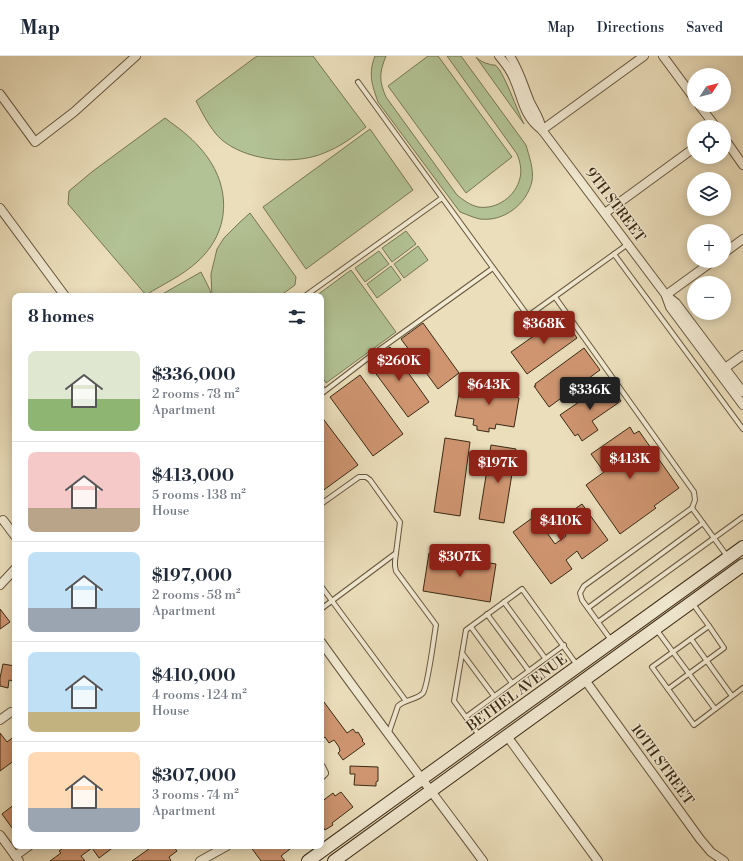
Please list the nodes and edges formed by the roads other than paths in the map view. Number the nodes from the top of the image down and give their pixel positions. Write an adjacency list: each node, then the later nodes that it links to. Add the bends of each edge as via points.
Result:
1 (136, 56): 8 (street, via 74,112 35,142)
2 (499, 56): 11 (street, 9TH STREET, via 507,65 528,114 534,124)
3 (510, 56): 11 (street, 9TH STREET, via 540,119)
4 (644, 56): 11 (street)
5 (663, 56): 7 (street)
6 (358, 82): 15 (lane)
7 (687, 89)
8 (1, 98)
9 (704, 112): 10 (street)
10 (711, 120)
11 (542, 130): 17 (street, 9TH STREET)
12 (731, 148): 14 (street)
13 (687, 153): 17 (street)
14 (743, 164)
15 (442, 198): 22 (lane); 25 (lane)
16 (0, 208): 24 (street)
17 (605, 213): 19 (street, 9TH STREET)
18 (743, 240): 20 (street)
19 (628, 244): 21 (lane); 26 (street, 9TH STREET)
20 (731, 248)
21 (614, 254): 27 (lane); 33 (lane)
22 (493, 268): 27 (lane, via 528,316); 30 (lane)
23 (703, 268): 26 (street)
24 (63, 293)
25 (309, 293)
26 (666, 295): 29 (street, 9TH STREET, via 676,303)
27 (555, 297): 35 (lane, via 694,492)
28 (743, 355): 29 (street)
29 (722, 370): 31 (street, 9TH STREET); 32 (street, 9TH STREET)
30 (324, 391)
31 (743, 392)
32 (743, 405)
33 (743, 429)
34 (324, 502): 42 (lane, via 359,477 366,477 400,522)
35 (692, 508): 38 (lane); 52 (lane, via 584,586 580,593)
36 (743, 517): 40 (lane)
37 (3, 520): 39 (street)
38 (703, 523): 40 (lane); 52 (lane)
39 (12, 532)
40 (714, 538): 43 (lane); 55 (lane)
41 (743, 547): 43 (main road, BETHEL AVENUE)
42 (396, 553): 48 (lane); 76 (lane, via 396,571 436,625 423,693)
43 (728, 558): 53 (main road, BETHEL AVENUE); 58 (main road, via 725,570 670,610)
44 (743, 565): 50 (main road, BETHEL AVENUE)
45 (12, 572): 46 (street)
46 (0, 585)
47 (324, 590): 48 (lane)
48 (332, 601): 51 (lane); 76 (lane)
49 (504, 602): 54 (lane); 61 (lane, via 522,589); 65 (lane)
50 (692, 603): 57 (lane); 58 (main road, BETHEL AVENUE)
51 (324, 607)
52 (588, 608): 55 (lane)
53 (657, 610): 60 (main road, BETHEL AVENUE); 70 (main road, via 637,632 587,669)
54 (487, 614): 56 (lane); 68 (lane)
55 (598, 622): 60 (lane)
56 (471, 626): 64 (lane, via 466,630); 71 (lane)
57 (709, 626): 59 (lane); 66 (lane, via 724,648)
58 (657, 628): 63 (lane); 70 (main road, BETHEL AVENUE)
59 (691, 639): 63 (lane); 66 (lane)
60 (612, 642): 67 (main road, BETHEL AVENUE)
61 (564, 645): 65 (lane); 67 (lane)
62 (324, 646): 82 (street)
63 (673, 652): 69 (lane); 73 (lane, via 652,668)
64 (462, 653): 74 (lane); 79 (lane, via 454,701)
65 (545, 658): 68 (lane)
66 (706, 661): 69 (lane); 75 (lane)
67 (578, 666): 81 (main road, via 575,677 528,714); 83 (main road, BETHEL AVENUE)
68 (529, 671): 71 (lane)
69 (689, 674): 73 (lane); 77 (lane)
70 (585, 680): 81 (main road, BETHEL AVENUE); 95 (street, 10TH STREET, via 700,839)
71 (512, 683): 74 (lane)
72 (743, 688): 75 (lane)
73 (668, 689): 77 (lane, via 694,725)
74 (494, 696): 79 (lane)
75 (732, 696): 77 (lane)
76 (406, 701): 82 (lane, via 398,706)
77 (715, 709)
78 (11, 712): 80 (street)
79 (466, 717): 83 (lane)
80 (0, 720)
81 (510, 734): 85 (main road, BETHEL AVENUE); 94 (street)
82 (388, 735): 84 (street)
83 (480, 738): 84 (main road, BETHEL AVENUE)
84 (422, 779): 85 (street); 91 (main road, BETHEL AVENUE)
85 (432, 791): 92 (main road, BETHEL AVENUE); 93 (street)
86 (0, 835): 89 (street)
87 (26, 849): 89 (street)
88 (222, 849): 90 (street)
89 (17, 858)
90 (200, 861)
91 (308, 861)
92 (334, 861)
93 (483, 861)
94 (598, 861)
95 (724, 861)

